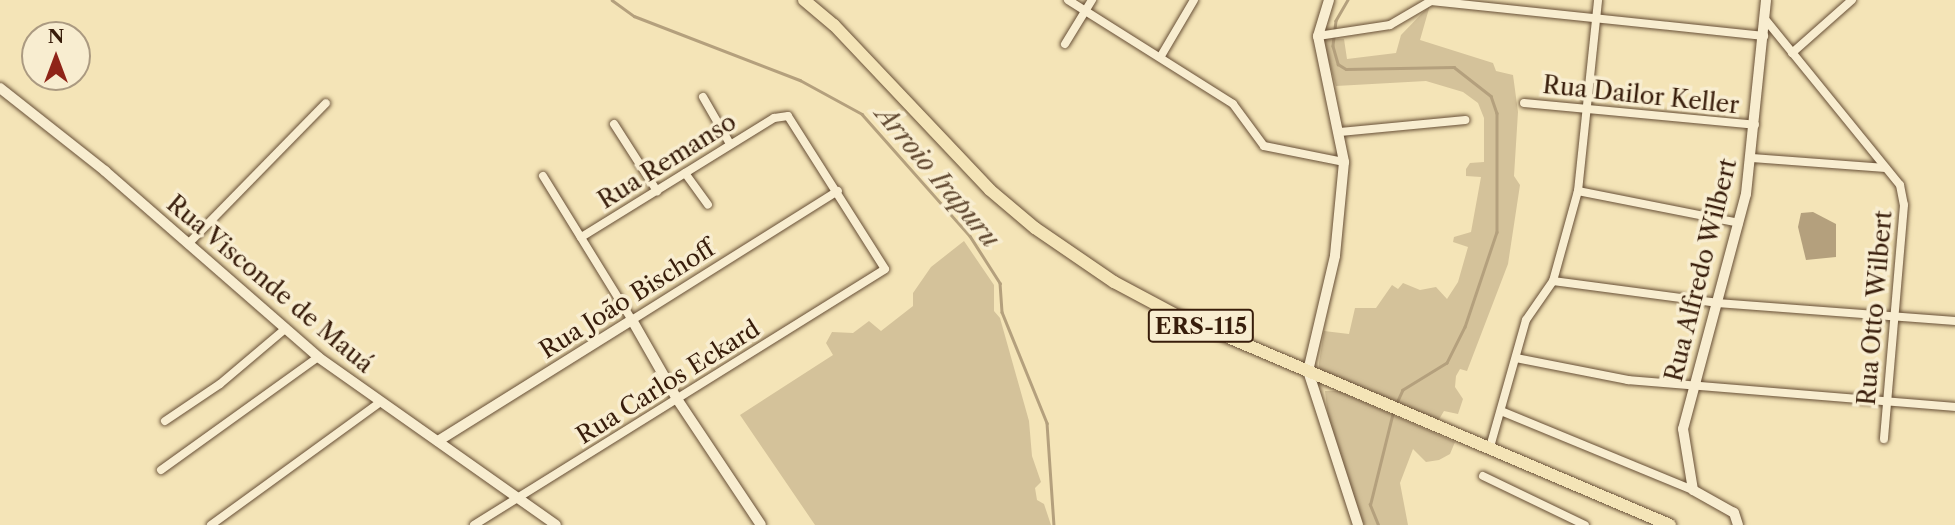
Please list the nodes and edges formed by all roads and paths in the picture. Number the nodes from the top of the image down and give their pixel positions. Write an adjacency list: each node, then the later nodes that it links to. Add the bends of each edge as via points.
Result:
1 (804, 0): 49 (main road, ERS-115, via 834,25 990,190 1072,256 1174,314)
2 (1068, 0): 11 (street)
3 (1092, 0): 11 (street)
4 (1194, 0): 18 (street)
5 (1329, 0): 14 (street)
6 (1511, 0): 10 (street)
7 (1598, 0): 12 (street)
8 (1766, 0): 13 (street, Rua Alfredo Wilbert)
9 (1852, 0): 17 (street)
10 (1510, 10): 12 (street); 14 (street, via 1426,2 1391,25)
11 (1085, 11): 16 (street); 18 (street)
12 (1596, 18): 15 (street); 23 (street)
13 (1765, 19): 15 (street, Rua Alfredo Wilbert); 17 (street, Rua Otto Wilbert)
14 (1323, 36): 27 (street)
15 (1764, 36): 26 (street, Rua Alfredo Wilbert)
16 (1065, 44)
17 (1792, 53): 31 (street, Rua Otto Wilbert)
18 (1161, 56): 30 (street, via 1233,104 1264,146)
19 (0, 88): 40 (street, Rua Visconde de Mauá)
20 (702, 97): 28 (street)
21 (326, 103): 40 (street)
22 (1524, 103): 23 (street, Rua Dailor Keller)
23 (1588, 109): 26 (street, Rua Dailor Keller); 36 (street)
24 (1465, 120): 27 (street)
25 (614, 124): 34 (street)
26 (1755, 125): 29 (street, Rua Alfredo Wilbert)
27 (1340, 132): 30 (street)
28 (730, 144): 32 (street, Rua Remanso); 35 (street, Rua Remanso, via 774,118 793,119)
29 (1752, 159): 31 (street); 38 (street, Rua Alfredo Wilbert)
30 (1344, 162): 49 (street, via 1335,256)
31 (1886, 168): 43 (street, Rua Otto Wilbert, via 1900,185 1904,205)
32 (685, 173): 34 (street, Rua Remanso); 37 (street)
33 (543, 176): 39 (street)
34 (657, 191): 39 (street, Rua Remanso)
35 (838, 191): 44 (street, Rua João Bischoff); 51 (street, Rua Carlos Eckard, via 886,265 882,273)
36 (1578, 191): 38 (street); 41 (street)
37 (708, 205)
38 (1740, 223): 42 (street, Rua Alfredo Wilbert)
39 (581, 237): 44 (street)
40 (188, 244): 46 (street, Rua Visconde de Mauá)
41 (1553, 281): 42 (street); 48 (street, via 1532,306)
42 (1717, 303): 43 (street); 50 (street, Rua Alfredo Wilbert)
43 (1894, 319): 45 (street); 53 (street, Rua Otto Wilbert)
44 (632, 320): 51 (street); 58 (street, Rua João Bischoff)
45 (1955, 321)
46 (285, 330): 47 (street, Rua Visconde de Mauá); 56 (street, via 220,384)
47 (318, 357): 52 (street, Rua Visconde de Mauá); 60 (street)
48 (1516, 358): 50 (street, via 1591,374); 55 (street)
49 (1308, 372): 59 (main road, ERS-115); 68 (street)
50 (1693, 387): 53 (street); 62 (street, Rua Alfredo Wilbert, via 1682,443)
51 (677, 399): 63 (street, Rua Carlos Eckard); 67 (street)
52 (380, 402): 58 (street, Rua Visconde de Mauá); 64 (street)
53 (1887, 402): 54 (street); 57 (street, Rua Otto Wilbert)
54 (1955, 407)
55 (1501, 411): 59 (street); 62 (street)
56 (165, 421)
57 (1884, 439)
58 (438, 441): 63 (street, Rua Visconde de Mauá)
59 (1490, 447): 70 (main road, ERS-115)
60 (160, 470)
61 (1483, 476): 69 (street)
62 (1693, 490): 71 (street, via 1734,513)
63 (518, 498): 65 (street, Rua Carlos Eckard); 66 (street, Rua Visconde de Mauá)
64 (211, 525)
65 (474, 525)
66 (556, 525)
67 (761, 525)
68 (1358, 525)
69 (1585, 525)
70 (1670, 525)
71 (1738, 525)

